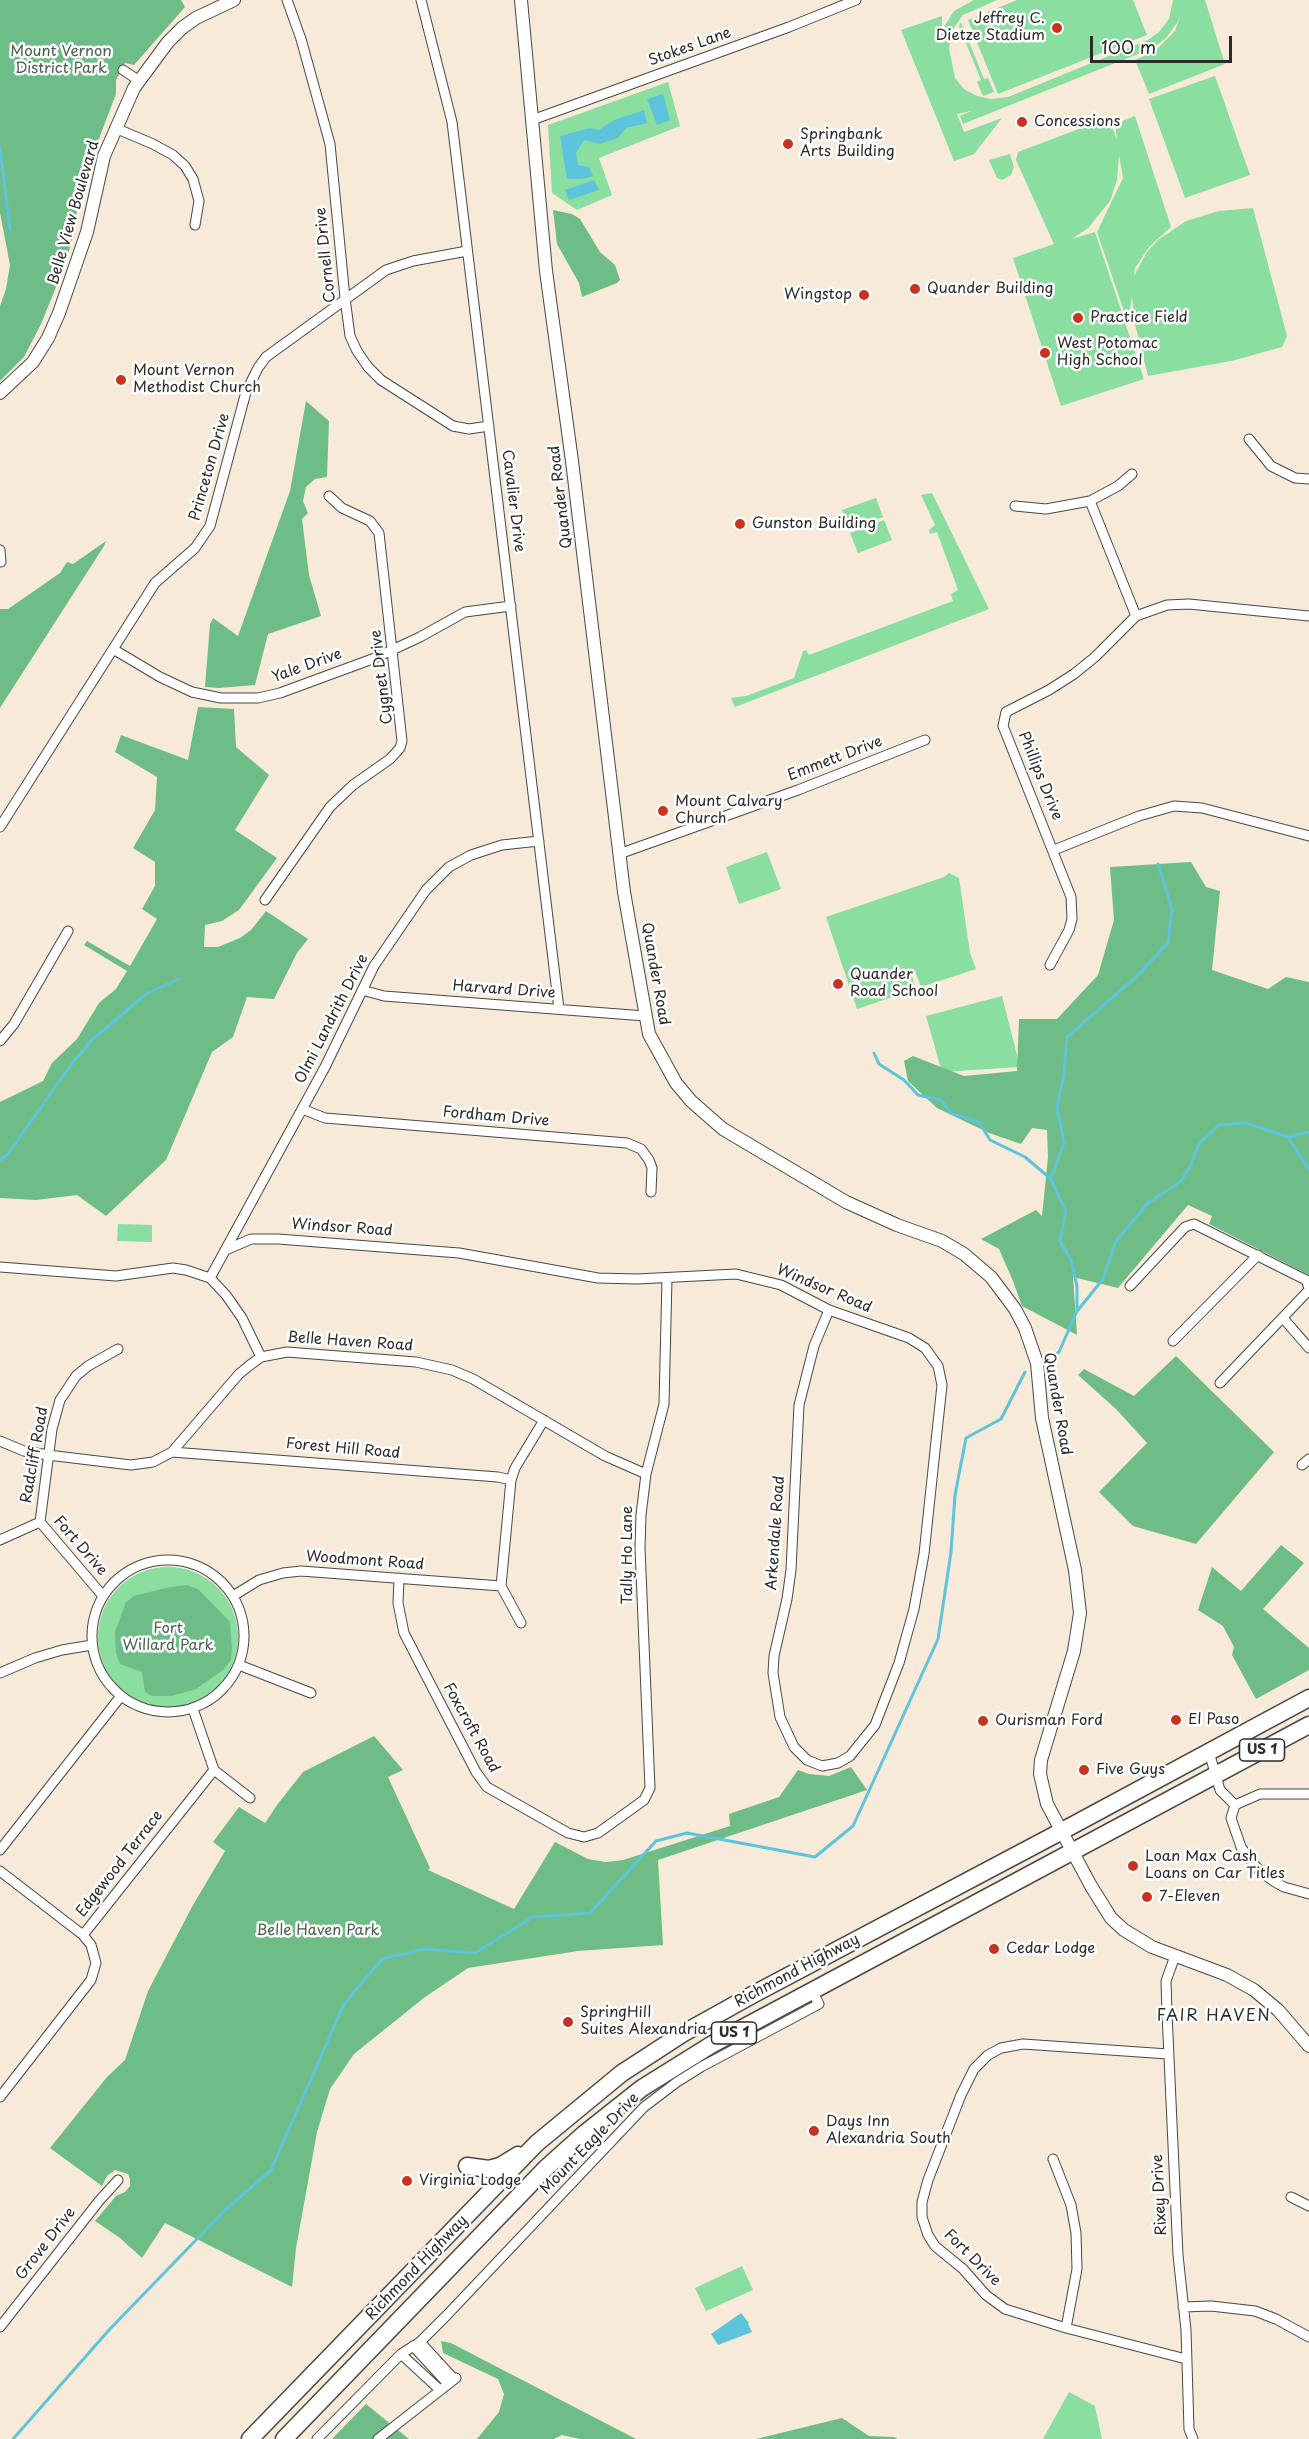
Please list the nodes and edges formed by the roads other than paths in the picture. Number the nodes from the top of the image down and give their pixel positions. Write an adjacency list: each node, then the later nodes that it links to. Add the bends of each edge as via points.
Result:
1 (234, 0): 7 (street, Belle View Boulevard, via 182,28)
2 (287, 0): 12 (street, Cornell Drive, via 330,144)
3 (421, 0): 11 (street, Cavalier Drive, via 450,106)
4 (521, 0): 8 (street, Quander Road)
5 (856, 0): 8 (street, Stokes Lane)
6 (123, 70): 7 (street)
7 (138, 80): 9 (street, Belle View Boulevard)
8 (532, 120): 33 (street, Quander Road, via 546,271)
9 (116, 128): 10 (street, via 173,155 184,166 193,179 199,201); 13 (street, Belle View Boulevard, via 100,169 82,249 59,313 33,362)
10 (195, 225)
11 (467, 251): 12 (street, Princeton Drive, via 396,266); 14 (street, Cavalier Drive)
12 (345, 298): 14 (street, Cornell Drive, via 350,336 375,375 453,426); 26 (street, Princeton Drive, via 274,350 258,368 246,392 210,526 195,548 155,583)
13 (0, 393)
14 (489, 426): 23 (street, Cavalier Drive)
15 (1249, 439): 17 (street, via 1271,466)
16 (1132, 474): 19 (street)
17 (1309, 479)
18 (329, 496): 27 (street, Cygnet Drive, via 342,508 370,521 379,533)
19 (1090, 501): 20 (street, via 1046,509); 24 (street)
20 (1015, 506)
21 (0, 550): 22 (street)
22 (1, 562)
23 (511, 606): 27 (street, Yale Drive, via 465,612); 31 (street, Cavalier Drive)
24 (1136, 616): 25 (street, Phillips Drive, via 1179,603); 32 (street, Phillips Drive, via 1074,674 1013,707 998,722)
25 (1309, 616)
26 (113, 649): 27 (street, Yale Drive, via 179,687 206,696 236,699 280,693); 29 (street, Princeton Drive)
27 (393, 649): 34 (street, Cygnet Drive, via 403,732 400,748 330,807)
28 (925, 740): 33 (street, Emmett Drive)
29 (0, 827)
30 (1309, 836): 32 (street, via 1202,808 1174,806)
31 (539, 841): 37 (street, Olmi Landrith Drive, via 484,850 441,873 399,927); 38 (street, Cavalier Drive)
32 (1054, 850): 36 (street, Phillips Drive, via 1071,897 1072,919 1065,941)
33 (620, 854): 39 (street, Quander Road)
34 (265, 900)
35 (68, 931): 40 (street)
36 (1050, 965)
37 (362, 990): 38 (street, Harvard Drive, via 384,996); 41 (street, Olmi Landrith Drive)
38 (559, 1010): 39 (street, Harvard Drive)
39 (645, 1016): 86 (street, Quander Road, via 665,1066 706,1116 846,1202 945,1242 964,1254 999,1286 1025,1328 1037,1363 1042,1418 1075,1570 1080,1613 1074,1651 1041,1768 1043,1790)
40 (0, 1041)
41 (302, 1109): 42 (street, Fordham Drive, via 325,1118 627,1143 641,1149 649,1160); 43 (street, Olmi Landrith Drive)
42 (651, 1192)
43 (228, 1249): 46 (street, Olmi Landrith Drive); 47 (street, Windsor Road, via 250,1239 278,1239 459,1253 598,1278)
44 (1258, 1255): 48 (street, via 1190,1224); 49 (street, via 1306,1280); 52 (street)
45 (0, 1267): 46 (street, via 116,1276 173,1268)
46 (210, 1278): 55 (street, via 242,1318)
47 (667, 1278): 50 (street, Windsor Road, via 751,1276 789,1288); 61 (street, Tally Ho Lane, via 664,1404)
48 (1130, 1286)
49 (1309, 1289): 51 (street)
50 (829, 1310): 79 (street, Arkendale Road, via 814,1347 799,1405 791,1569 774,1656 778,1710); 79 (street, Windsor Road, via 918,1342 938,1366 942,1386 924,1554 914,1609 879,1715 859,1748 838,1763 814,1765)
51 (1283, 1318): 53 (street); 56 (street)
52 (1173, 1341)
53 (1308, 1343)
54 (118, 1349): 60 (street, Radcliff Road, via 88,1366 67,1388 54,1416)
55 (261, 1357): 57 (street, Belle Haven Road, via 287,1352 431,1364 473,1379); 59 (street, via 240,1374)
56 (1220, 1383)
57 (544, 1420): 61 (street, Belle Haven Road, via 605,1456); 62 (street)
58 (0, 1441): 60 (street)
59 (172, 1452): 60 (street, via 153,1462 131,1466); 62 (street, Forest Hill Road)
60 (48, 1455): 63 (street, Radcliff Road)
61 (646, 1474): 85 (street, Tally Ho Lane, via 640,1548 650,1788 644,1800)
62 (511, 1480): 66 (street)
63 (40, 1522): 64 (street, Fort Drive); 67 (street, Fort Drive)
64 (0, 1540)
65 (399, 1578): 66 (street, Woodmont Road); 68 (street, Woodmont Road, via 312,1571 283,1573 259,1580); 85 (street, Foxcroft Road, via 398,1603 404,1633 487,1787 574,1836 591,1836)
66 (501, 1586): 69 (street)
67 (102, 1596): 68 (street, via 132,1569 174,1559 207,1571); 70 (street, via 94,1616)
68 (233, 1596): 71 (street, via 244,1629)
69 (521, 1623)
70 (92, 1645): 72 (street, via 35,1658); 74 (street, via 104,1678)
71 (239, 1665): 73 (street); 76 (street, via 222,1690)
72 (0, 1673)
73 (311, 1693)
74 (121, 1696): 76 (street, via 156,1711); 87 (street)
75 (1309, 1698): 78 (highway, Richmond Highway / US 1)
76 (193, 1709): 80 (street)
77 (1309, 1725): 81 (highway, Richmond Highway / US 1)
78 (1209, 1752): 81 (street); 86 (highway, Richmond Highway / US 1)
79 (801, 1755)
80 (214, 1770): 83 (street); 91 (street, Edgewood Terrace)
81 (1216, 1775): 84 (street, via 1222,1793); 88 (highway, Richmond Highway / US 1)
82 (1309, 1794): 84 (street, via 1260,1794)
83 (250, 1798)
84 (1235, 1805): 90 (street, via 1231,1815 1233,1826 1251,1861 1284,1887)
85 (617, 1820)
86 (1062, 1832): 88 (street, Quander Road); 97 (highway, Richmond Highway / US 1, via 682,2034 622,2073)
87 (0, 1851)
88 (1073, 1852): 92 (street, Quander Road, via 1111,1918 1141,1941); 93 (highway, Richmond Highway / US 1)
89 (0, 1871): 91 (street)
90 (1309, 1894)
91 (83, 1935): 96 (street, Edgewood Terrace, via 95,1955 91,1980)
92 (1175, 1956): 94 (street, Quander Road, via 1227,1975 1254,1990 1278,2010); 95 (street, Rixey Drive, via 1166,1981)
93 (812, 1991): 107 (street, Mount Eagle Drive, via 819,2004 701,2067 644,2108); 113 (highway, Richmond Highway / US 1, via 711,2045 642,2088 584,2134 486,2227)
94 (1309, 2046)
95 (1168, 2054): 103 (street, Rixey Drive); 105 (street, Fort Drive, via 1023,2044 1001,2048 982,2060 970,2075 928,2180 922,2217 935,2246 997,2304)
96 (0, 2097)
97 (537, 2144): 99 (highway, via 496,2167); 112 (highway, Richmond Highway / US 1)
98 (1053, 2158): 105 (street, via 1071,2205 1076,2233 1077,2269)
99 (467, 2166)
100 (118, 2180): 104 (street, Grove Drive)
101 (1291, 2197): 102 (street)
102 (1309, 2206)
103 (1183, 2307): 106 (street, via 1255,2311); 109 (street, Rixey Drive)
104 (0, 2327)
105 (1066, 2328): 109 (street, Fort Drive)
106 (1309, 2337)
107 (417, 2344): 108 (street, Mount Eagle Drive); 110 (street)
108 (400, 2354): 110 (street); 114 (street, Mount Eagle Drive)
109 (1186, 2359): 111 (street, Rixey Drive)
110 (450, 2383): 115 (street)
111 (1192, 2436)
112 (250, 2439)
113 (284, 2439)
114 (317, 2439)
115 (378, 2439)

